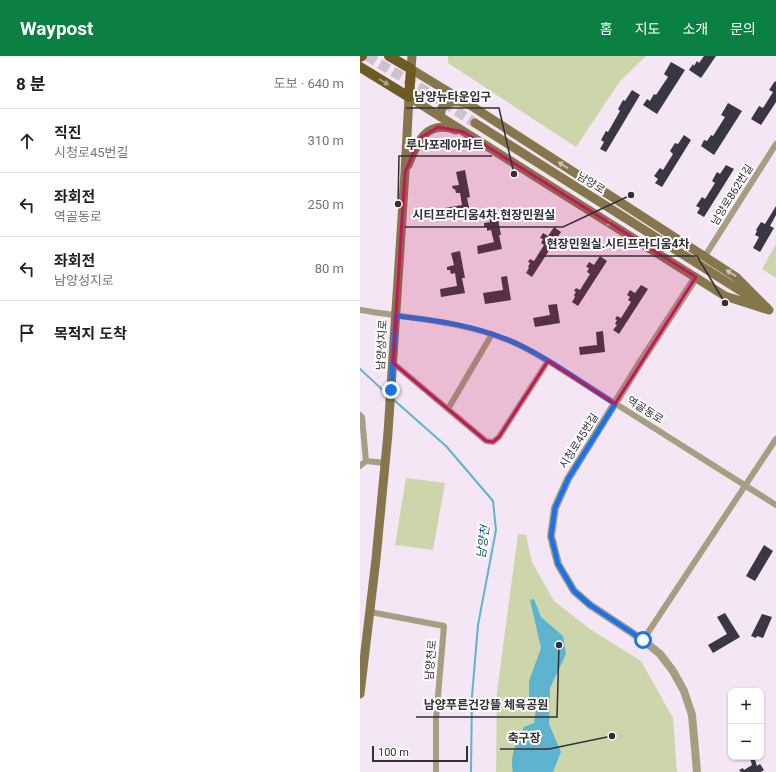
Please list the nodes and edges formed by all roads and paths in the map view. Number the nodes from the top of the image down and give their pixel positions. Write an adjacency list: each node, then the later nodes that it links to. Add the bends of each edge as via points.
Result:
1 (389, 56): 4 (main road)
2 (412, 56): 4 (main road)
3 (360, 67): 5 (main road, one-way to 5)
4 (411, 70): 5 (main road, 남양성지로); 6 (main road)
5 (409, 97): 7 (main road); 11 (main road, 남양성지로)
6 (470, 105): 7 (main road, via 449,102 441,108); 12 (main road, one-way to 6)
7 (441, 117): 9 (main road)
8 (475, 123): 15 (main road, 남양로)
9 (464, 132): 11 (main road, via 444,126 426,132 416,146); 13 (main road, one-way to 13)
10 (776, 144): 12 (street, 남양로862번길)
11 (406, 172): 16 (main road, 남양성지로)
12 (705, 256): 15 (main road, one-way to 12, via 736,277)
13 (696, 277): 15 (main road, via 725,296); 20 (street, 시청로45번길)
14 (360, 310): 16 (street, 역골동로)
15 (772, 312)
16 (396, 316): 17 (street, 역골동로, via 461,326); 19 (main road, 남양성지로)
17 (492, 334): 18 (street, 역골동로, via 520,345); 21 (street)
18 (548, 361): 20 (street, 역골동로); 21 (street, via 499,437 493,442 486,441)
19 (393, 363): 21 (street); 25 (main road, 남양성지로)
20 (615, 404): 27 (street, 역골동로); 30 (street, 시청로45번길, via 568,479 555,508 551,536 558,564 574,591 590,605)
21 (448, 409)
22 (360, 415): 24 (street)
23 (776, 438): 27 (street)
24 (366, 461): 25 (street); 26 (street)
25 (385, 463): 29 (main road, 남양성지로)
26 (360, 466)
27 (745, 485): 28 (street, 역골동로); 30 (street)
28 (776, 505)
29 (370, 612): 31 (main road, 남양성지로); 32 (street, 남양천로, via 444,626 436,718)
30 (643, 640): 33 (street, 시청로45번길, via 660,654 684,691 692,715)
31 (360, 694)
32 (436, 772)
33 (697, 772)

